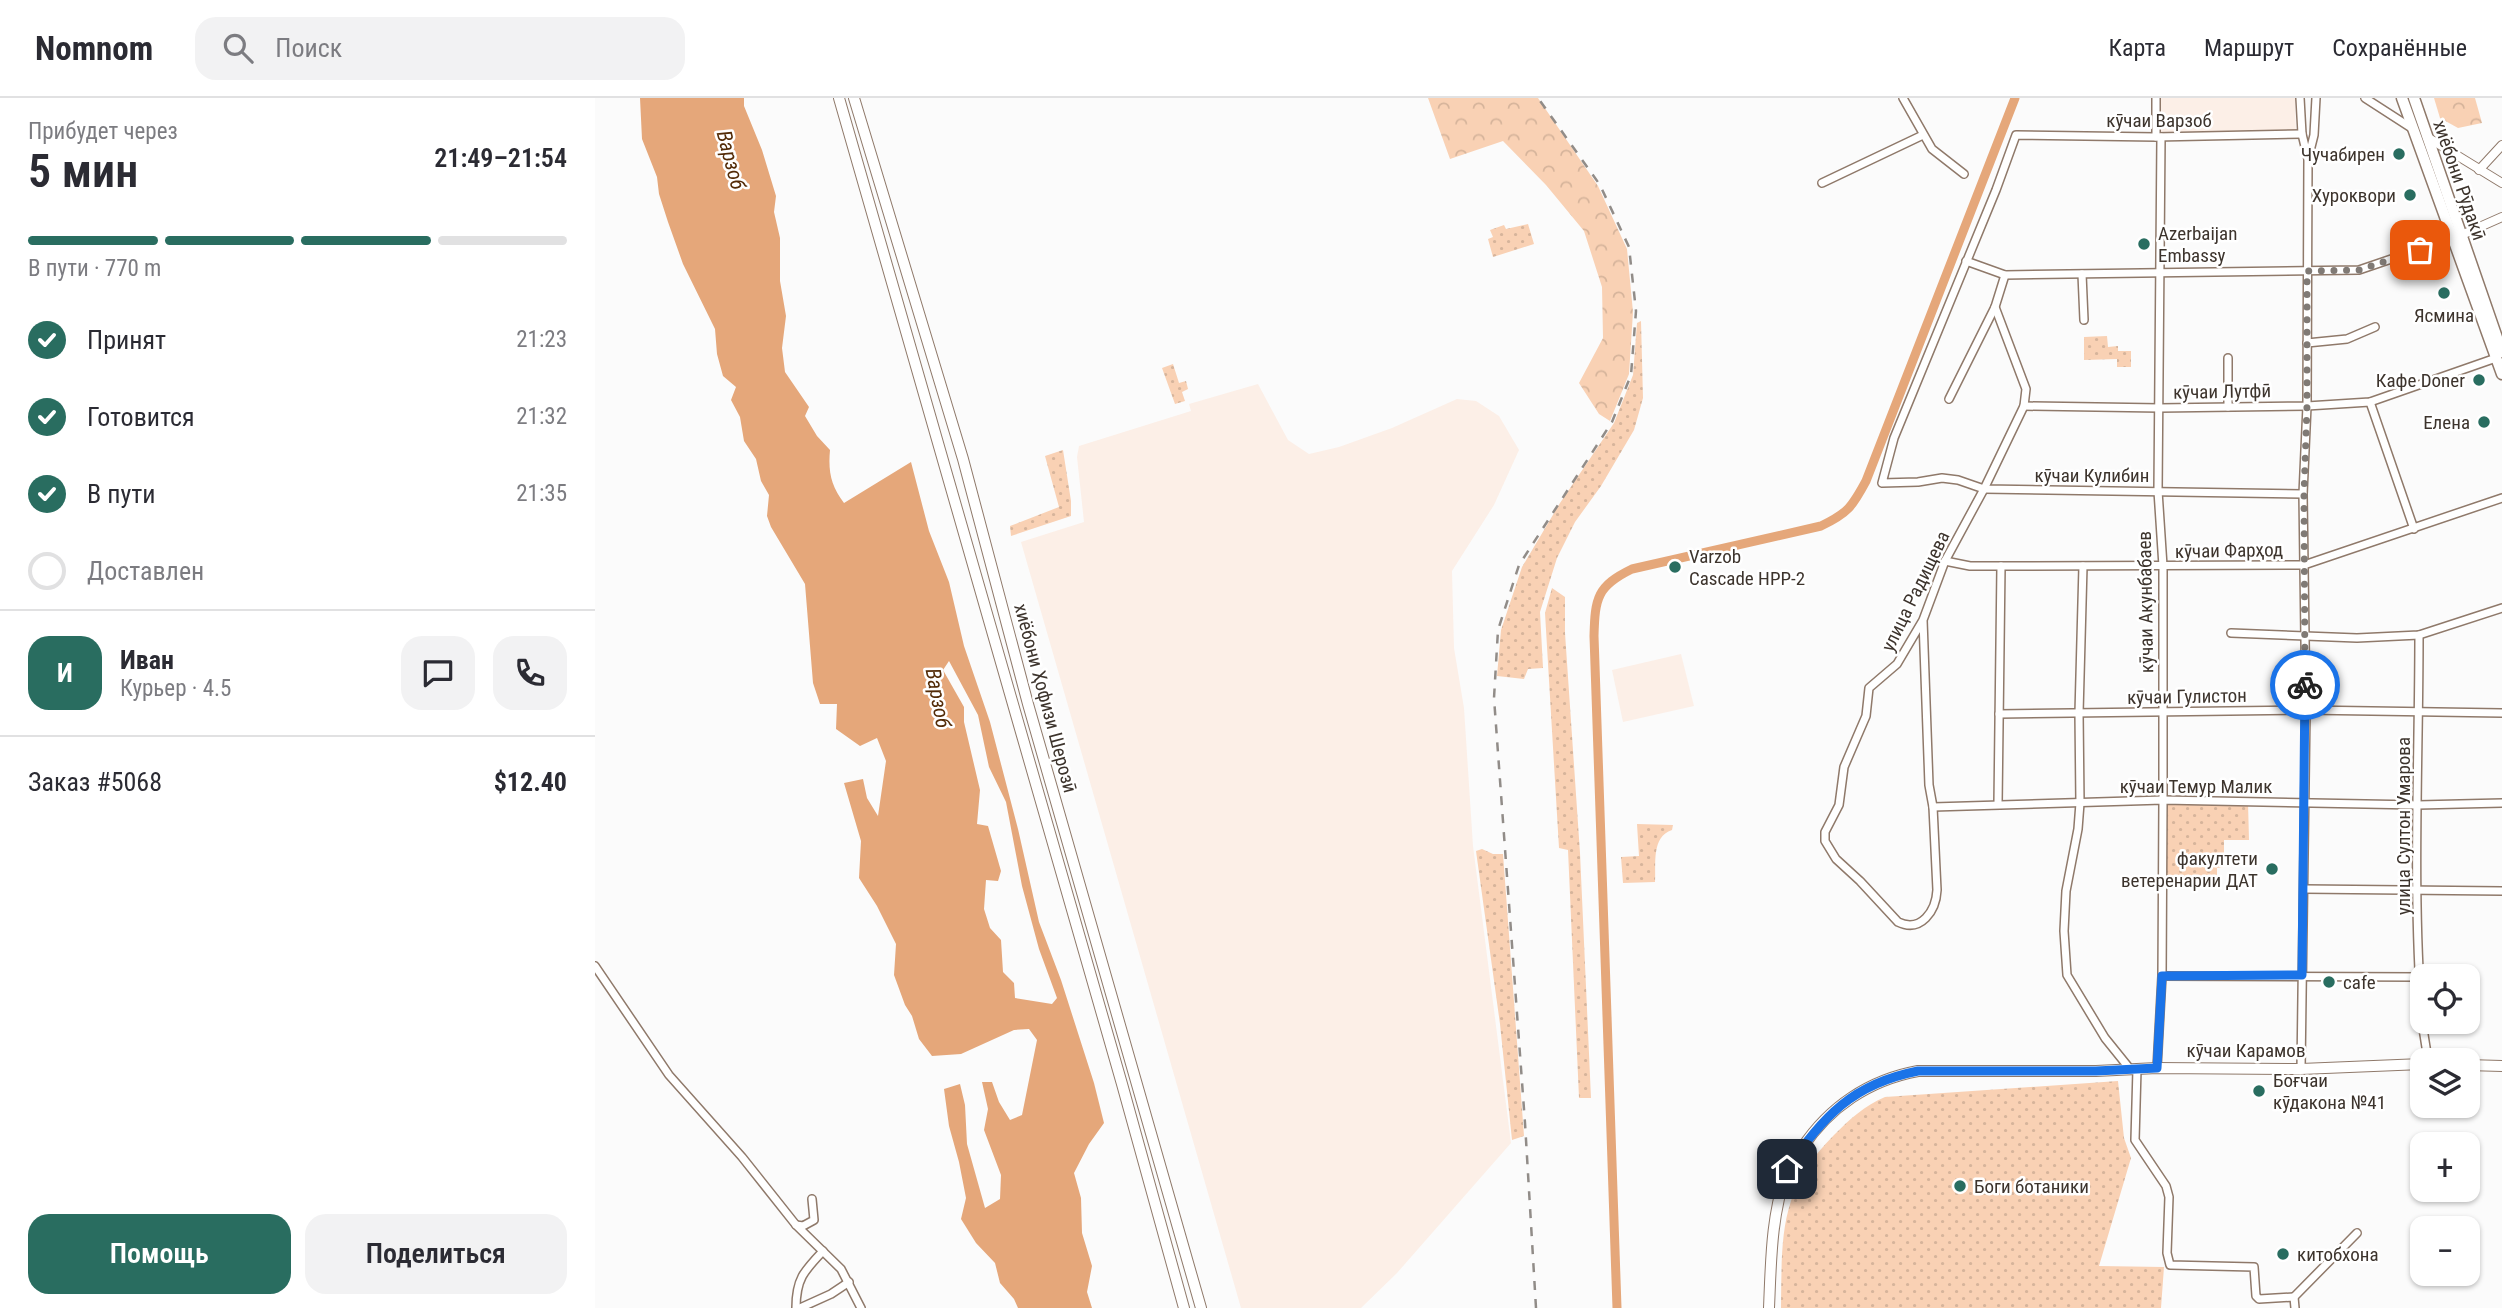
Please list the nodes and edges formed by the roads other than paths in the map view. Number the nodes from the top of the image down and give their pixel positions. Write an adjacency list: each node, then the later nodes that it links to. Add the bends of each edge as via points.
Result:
1 (839, 98): 91 (main road, хиёбони Ҳофизи Шерозӣ)
2 (855, 98): 92 (main road, хиёбони Ҳофизи Шерозӣ, via 963,459)
3 (1903, 98): 12 (street)
4 (2156, 98): 13 (street, кӯчаи Акунбабаев)
5 (2300, 98): 11 (street)
6 (2316, 98): 16 (street)
7 (2365, 98): 10 (street)
8 (2402, 98): 10 (highway)
9 (2414, 98): 14 (highway, хиёбони Рӯдакӣ)
10 (2413, 129): 14 (street); 22 (highway)
11 (2302, 134): 13 (street, кӯчаи Варзоб); 16 (street)
12 (1923, 135): 18 (street, via 1932,149); 19 (street)
13 (2159, 137): 23 (street, кӯчаи Варзоб, via 2016,135); 25 (street, кӯчаи Акунбабаев)
14 (2426, 137): 17 (street); 22 (highway, хиёбони Рӯдакӣ)
15 (2502, 145): 17 (street)
16 (2308, 159): 24 (street)
17 (2479, 170): 20 (street)
18 (1964, 174)
19 (1822, 183)
20 (2502, 183)
21 (2502, 217): 22 (street)
22 (2457, 237): 24 (street, via 2359,270); 32 (highway, хиёбони Рӯдакӣ)
23 (1966, 261): 27 (street); 41 (street, кӯчаи Кулибин, via 1894,438 1882,483 1942,478)
24 (2307, 271): 25 (street); 31 (street)
25 (2159, 273): 26 (street); 40 (street, кӯчаи Акунбабаев)
26 (2082, 274): 27 (street); 29 (street)
27 (2005, 275): 28 (street)
28 (1995, 307): 35 (street); 37 (street, via 2026,389)
29 (2084, 320)
30 (2375, 327): 31 (street, via 2347,339)
31 (2307, 343): 38 (street)
32 (2499, 355): 34 (highway, хиёбони Рӯдакӣ); 36 (street, кӯчаи Лутфӣ)
33 (2228, 358): 39 (street)
34 (2502, 374)
35 (1949, 399)
36 (2370, 402): 38 (street, кӯчаи Лутфӣ); 45 (street)
37 (2024, 406): 40 (street, кӯчаи Лутфӣ); 41 (street, улица Радищева)
38 (2307, 406): 39 (street, кӯчаи Лутфӣ); 43 (street)
39 (2228, 407): 40 (street, кӯчаи Лутфӣ)
40 (2160, 408): 42 (street, кӯчаи Акунбабаев)
41 (1985, 489): 42 (street, кӯчаи Кулибин); 46 (street, улица Радищева)
42 (2158, 491): 43 (street, кӯчаи Кулибин); 50 (street, кӯчаи Акунбабаев)
43 (2304, 494): 47 (street)
44 (2502, 498): 45 (street, кӯчаи Фарҳод)
45 (2414, 529): 47 (street, кӯчаи Фарҳод)
46 (1945, 561): 48 (street, кӯчаи Фарҳод); 52 (street, улица Радищева)
47 (2304, 565): 50 (street, кӯчаи Фарҳод); 55 (street)
48 (2001, 566): 49 (street, кӯчаи Фарҳод); 61 (street)
49 (2083, 566): 50 (street, кӯчаи Фарҳод); 59 (street)
50 (2163, 566): 57 (street, кӯчаи Акунбабаев)
51 (2502, 608): 54 (street)
52 (1923, 620): 68 (street); 68 (street, улица Радищева, via 1897,664 1870,688 1867,716 1844,766 1839,805 1825,832 1836,859 1906,926 1922,922 1936,903)
53 (2231, 633): 55 (street)
54 (2419, 635): 55 (street); 58 (street, улица Султон Умарова)
55 (2305, 636): 56 (street)
56 (2306, 710): 57 (street, кӯчаи Гулистон); 58 (street, кӯчаи Гулистон); 63 (street)
57 (2162, 712): 59 (street, кӯчаи Гулистон); 62 (street, кӯчаи Акунбабаев)
58 (2419, 712): 60 (street, кӯчаи Гулистон); 67 (street, улица Султон Умарова)
59 (2079, 713): 61 (street, кӯчаи Гулистон); 64 (street)
60 (2502, 713)
61 (1999, 714): 66 (street)
62 (2163, 800): 63 (street, кӯчаи Темур Малик); 64 (street, кӯчаи Темур Малик); 75 (street, кӯчаи Акунбабаев)
63 (2304, 802): 67 (street, кӯчаи Темур Малик); 69 (street)
64 (2080, 803): 66 (street, кӯчаи Темур Малик); 81 (street, via 2066,891 2067,975 2105,1038)
65 (2502, 803): 67 (street, кӯчаи Темур Малик)
66 (1998, 804): 68 (street, кӯчаи Темур Малик)
67 (2418, 805): 70 (street, улица Султон Умарова)
68 (1933, 807)
69 (2304, 889): 70 (street); 74 (street)
70 (2418, 890): 71 (street); 72 (street, улица Султон Умарова)
71 (2502, 891)
72 (2419, 964)
73 (595, 967): 84 (street, via 669,1075)
74 (2302, 975): 75 (street); 76 (street); 82 (street)
75 (2162, 976): 80 (street, кӯчаи Акунбабаев)
76 (2410, 977)
77 (2410, 1064): 82 (main road, кӯчаи Карамов)
78 (2480, 1065): 79 (main road)
79 (2502, 1066)
80 (2157, 1068): 81 (main road, кӯчаи Карамов); 82 (main road, кӯчаи Карамов)
81 (2133, 1069): 88 (street, via 2134,1135 2166,1186 2170,1265 2254,1267 2259,1299); 93 (main road, кӯчаи Карамов, via 1918,1071 1874,1083 1841,1104 1814,1130 1787,1169 1772,1233)
82 (2301, 1069)
83 (812, 1199): 84 (street, via 814,1220)
84 (796, 1225): 86 (street)
85 (2357, 1233): 88 (street)
86 (823, 1251): 87 (street); 89 (street, via 799,1280)
87 (849, 1282): 89 (street); 90 (street)
88 (2294, 1297): 94 (street)
89 (798, 1308)
90 (861, 1308)
91 (1184, 1308)
92 (1201, 1308)
93 (1769, 1308)
94 (2295, 1308)

